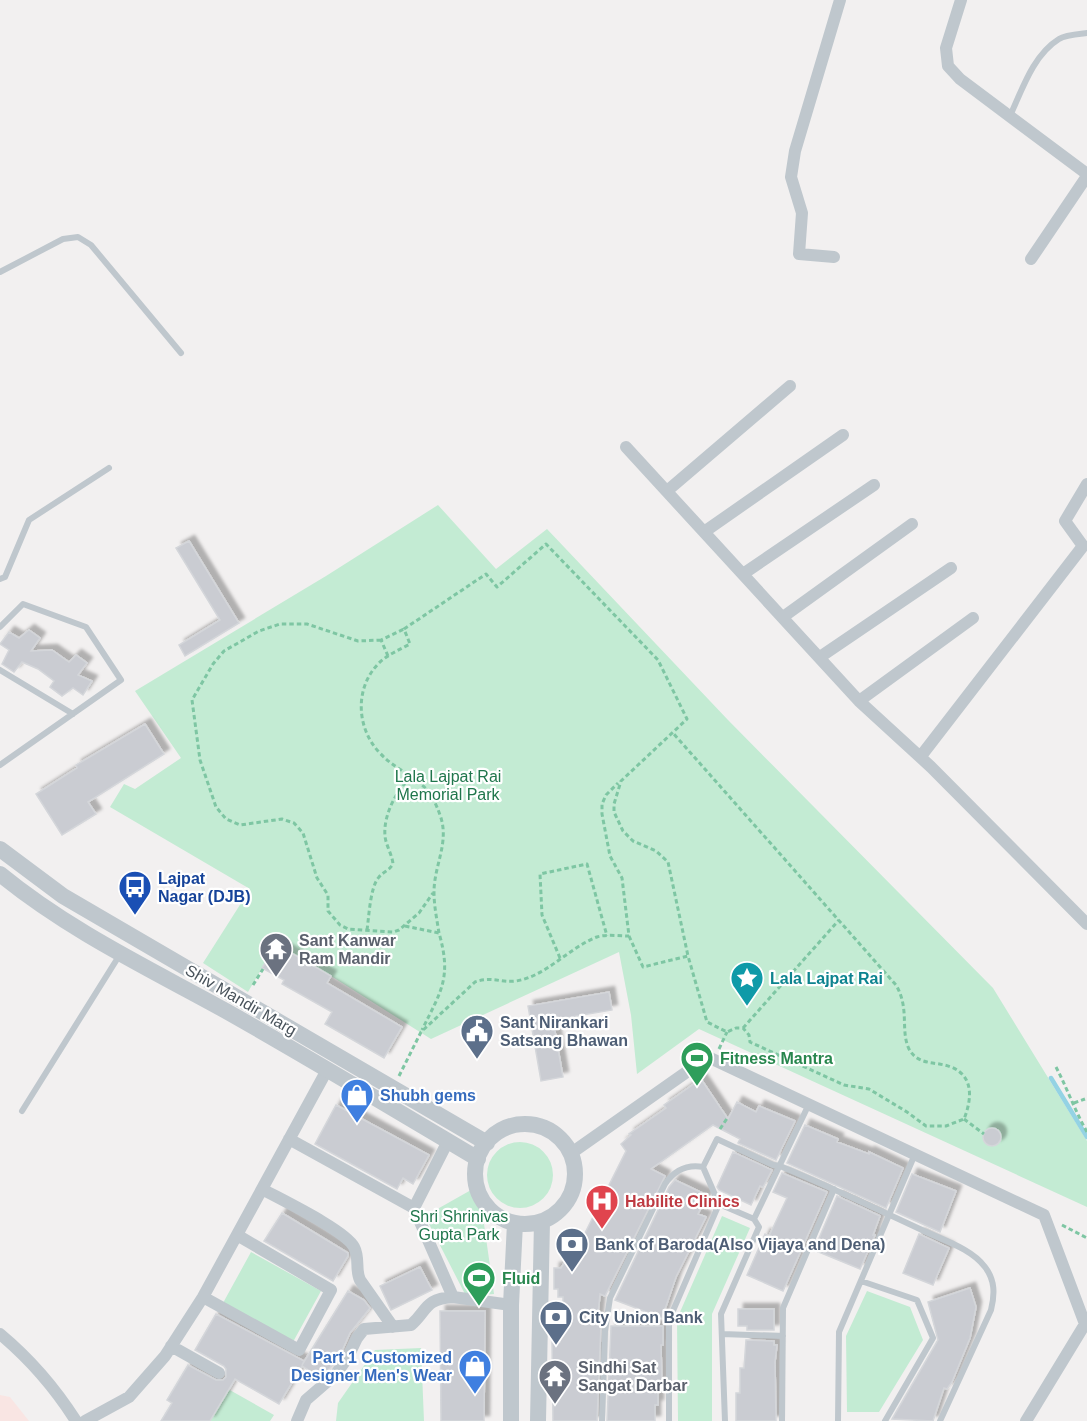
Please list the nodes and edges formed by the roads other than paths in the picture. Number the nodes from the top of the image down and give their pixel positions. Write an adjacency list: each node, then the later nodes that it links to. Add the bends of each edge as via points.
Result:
1 (840, 0): 6 (street, via 791,177 802,213 799,254)
2 (961, 0): 4 (street, via 946,48 948,66)
3 (1087, 33): 4 (lane, via 1060,38 1044,52 1029,72)
4 (1010, 117): 5 (street)
5 (1087, 175): 7 (street)
6 (834, 257)
7 (1031, 259)
8 (0, 272): 9 (lane, via 63,239 78,237 91,245)
9 (181, 353)
10 (790, 386): 16 (street)
11 (843, 435): 18 (street)
12 (626, 447): 16 (street)
13 (109, 468): 21 (lane, via 29,520 5,577)
14 (1087, 484): 29 (street, via 1065,521 1083,546)
15 (874, 486): 20 (street)
16 (667, 491): 18 (street)
17 (912, 524): 22 (street)
18 (704, 532): 20 (street)
19 (951, 568): 25 (street)
20 (743, 574): 22 (street)
21 (0, 579)
22 (783, 617): 25 (street)
23 (974, 618): 27 (street)
24 (0, 627): 28 (lane, via 23,604 86,627 121,680)
25 (820, 657): 27 (street)
26 (0, 670): 28 (lane)
27 (860, 700): 29 (street)
28 (73, 714): 30 (lane)
29 (921, 756): 33 (street)
30 (0, 765)
31 (0, 849): 40 (street, Shiv Mandir Marg, via 63,896)
32 (0, 874): 34 (street, Shiv Mandir Marg)
33 (1087, 924)
34 (121, 953): 35 (street, Shiv Mandir Marg); 37 (lane)
35 (327, 1070): 38 (street); 39 (street, Shiv Mandir Marg)
36 (809, 1104): 41 (street, via 708,1057); 42 (street); 44 (lane)
37 (22, 1110)
38 (289, 1139): 47 (street); 51 (street)
39 (448, 1141): 43 (street, Shiv Mandir Marg); 51 (street)
40 (487, 1143): 41 (street, via 508,1128 532,1125 555,1135); 43 (street)
41 (570, 1154): 54 (street, via 575,1176 570,1195 559,1211)
42 (915, 1154): 46 (lane); 61 (street, via 1044,1215)
43 (478, 1159): 55 (street, via 476,1182 481,1198 492,1211)
44 (780, 1166): 45 (lane, via 717,1139); 48 (lane); 53 (lane)
45 (703, 1167): 50 (lane); 73 (lane, via 684,1168 672,1174 610,1298)
46 (901, 1186): 49 (lane); 52 (lane)
47 (262, 1188): 56 (street); 62 (street, via 341,1234 354,1246 360,1280)
48 (834, 1189): 52 (lane); 65 (lane, via 783,1308)
49 (910, 1189)
50 (719, 1204): 53 (lane); 74 (lane, via 669,1320)
51 (414, 1208): 59 (street)
52 (889, 1213): 57 (lane); 79 (lane, via 962,1249 983,1264 992,1278 991,1310)
53 (754, 1219): 64 (lane, via 759,1227 722,1314)
54 (542, 1221): 55 (street); 72 (street)
55 (515, 1223): 60 (street)
56 (237, 1235): 58 (street); 58 (street, via 331,1290 299,1350)
57 (861, 1281): 77 (lane, via 838,1332); 78 (lane, via 917,1300 933,1338)
58 (203, 1297): 66 (street)
59 (453, 1297): 60 (street); 62 (street, via 429,1304 411,1325)
60 (512, 1305): 71 (street)
61 (1086, 1324): 80 (street)
62 (393, 1327): 70 (street, via 364,1329 336,1374 306,1400)
63 (0, 1334): 68 (street, via 23,1353)
64 (722, 1334): 65 (lane); 75 (lane)
65 (783, 1336): 76 (lane)
66 (171, 1346): 67 (street); 69 (street, via 129,1397)
67 (219, 1373)
68 (76, 1421)
69 (85, 1421)
70 (297, 1421)
71 (511, 1421)
72 (538, 1421)
73 (602, 1421)
74 (669, 1421)
75 (725, 1421)
76 (782, 1421)
77 (838, 1421)
78 (885, 1421)
79 (940, 1421)
80 (1026, 1421)

